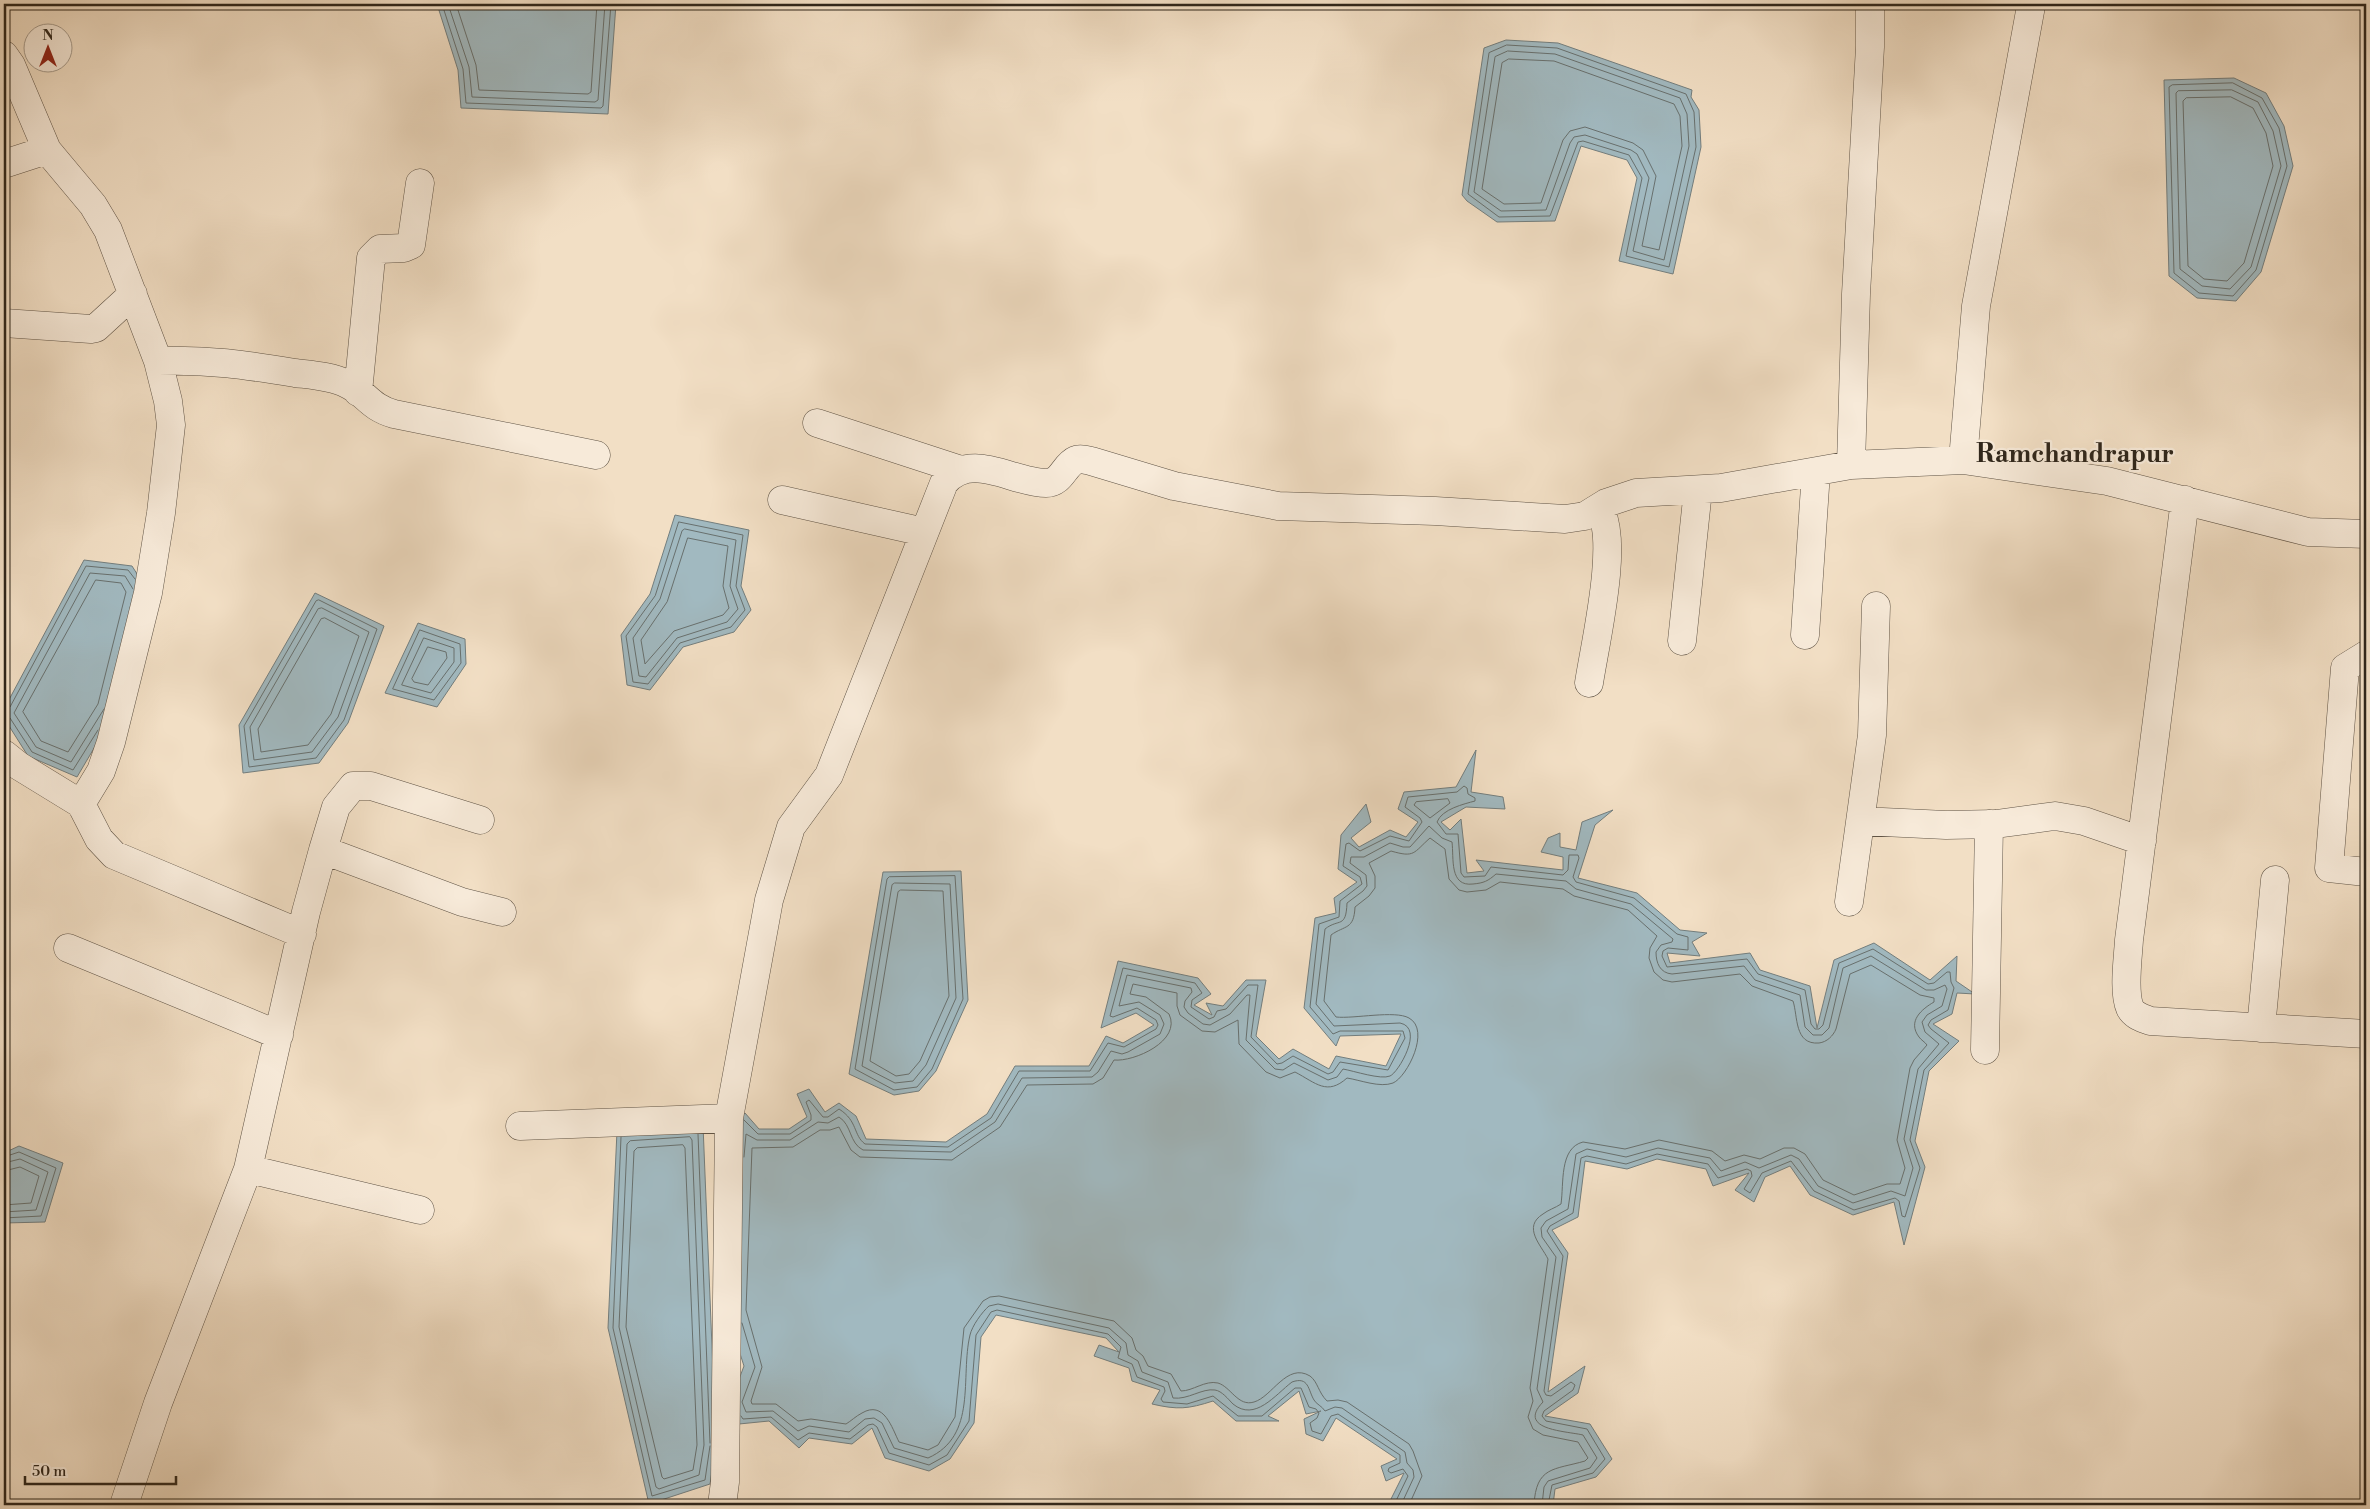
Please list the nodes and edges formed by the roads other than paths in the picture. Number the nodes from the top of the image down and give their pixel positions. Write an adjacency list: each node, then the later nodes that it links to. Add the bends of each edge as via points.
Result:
1 (1870, 4): 14 (street)
2 (2031, 6): 13 (street, via 1976,306)
3 (4, 55): 4 (street, via 11,64)
4 (47, 150): 5 (street); 7 (street, via 100,214)
5 (4, 164)
6 (420, 183): 10 (street, via 411,245 380,249 371,258)
7 (133, 294): 8 (street, via 96,328); 9 (street)
8 (4, 323)
9 (158, 361): 10 (street, via 227,362 339,381); 29 (street, via 171,425 156,547 148,593 111,742 101,771)
10 (358, 392): 12 (street, via 378,409 394,414)
11 (817, 423): 15 (street)
12 (596, 456)
13 (1963, 460): 14 (street); 19 (street, via 2107,481)
14 (1851, 465): 16 (street)
15 (961, 470): 20 (street, via 981,468 1047,483 1058,479 1079,459 1174,486 1278,506 1565,519 1585,516); 21 (street, via 951,474 944,483)
16 (1816, 472): 17 (street); 24 (street)
17 (1698, 490): 20 (street, via 1636,493); 25 (street)
18 (782, 500): 21 (street)
19 (2186, 500): 22 (street, via 2308,532); 33 (street)
20 (1599, 508): 27 (street, via 1606,522 1608,559)
21 (924, 532): 45 (street, via 829,776 790,827 769,900)
22 (2366, 534)
23 (1876, 606): 31 (street, via 1872,735)
24 (1805, 635)
25 (1682, 641)
26 (2366, 655): 35 (street, via 2345,668 2329,868)
27 (1589, 683)
28 (4, 754): 29 (street)
29 (81, 804): 39 (street, via 99,839 114,855)
30 (480, 820): 34 (street, via 371,786 353,786 336,807)
31 (1861, 821): 32 (street); 37 (street)
32 (1988, 824): 33 (street, via 2055,816 2084,821); 44 (street)
33 (2142, 841): 41 (street, via 2129,940 2127,993 2130,1009 2150,1021)
34 (323, 850): 38 (street, via 462,902); 39 (street)
35 (2366, 872)
36 (2275, 880): 41 (street)
37 (1849, 902)
38 (502, 912)
39 (302, 934): 42 (street)
40 (68, 948): 42 (street)
41 (2261, 1028): 43 (street)
42 (279, 1034): 47 (street)
43 (2366, 1034)
44 (1985, 1050)
45 (729, 1118): 46 (street); 50 (street, via 726,1482)
46 (520, 1126)
47 (248, 1169): 48 (street); 49 (street, via 158,1403)
48 (420, 1210)
49 (124, 1505)
50 (722, 1505)

